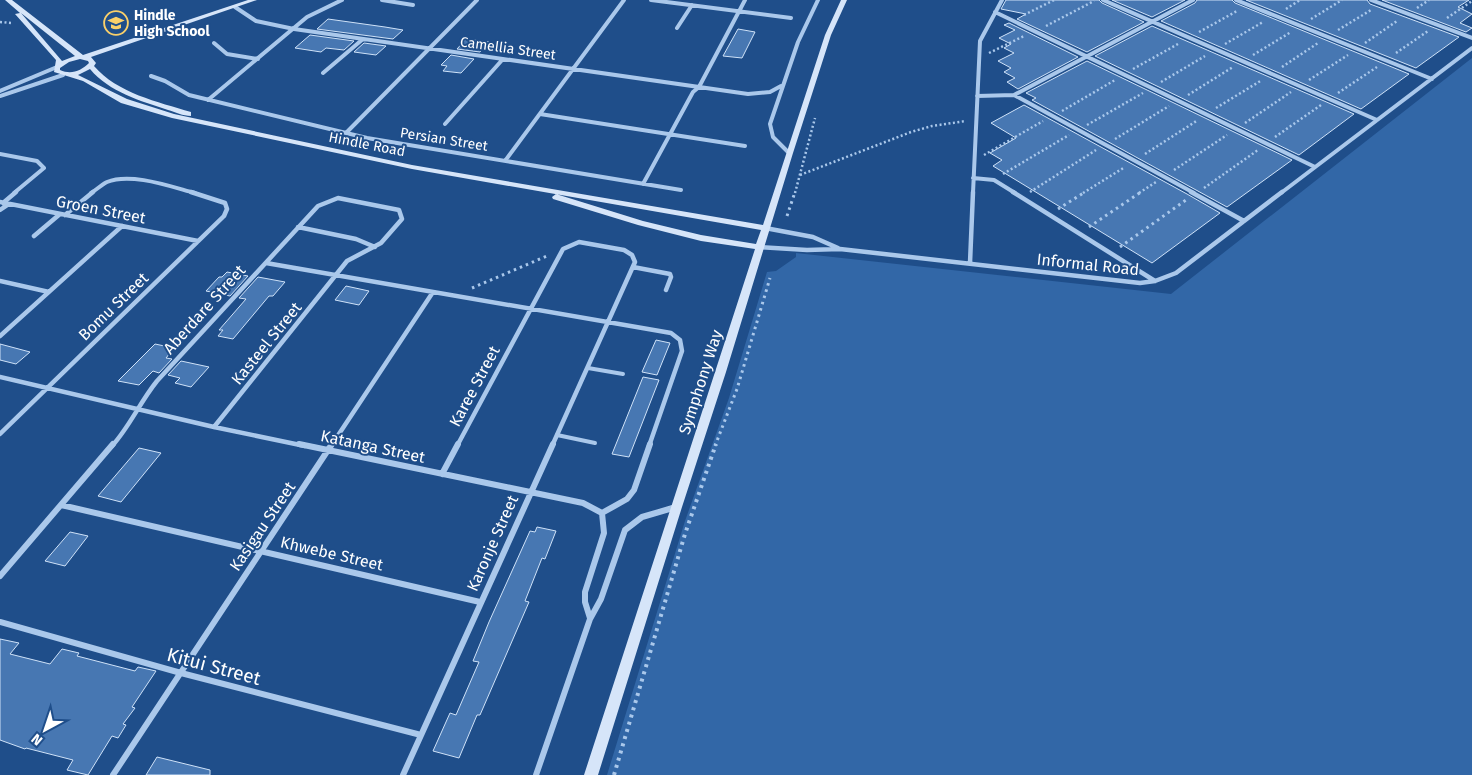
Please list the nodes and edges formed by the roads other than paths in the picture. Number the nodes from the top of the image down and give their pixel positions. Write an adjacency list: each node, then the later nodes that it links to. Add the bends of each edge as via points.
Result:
1 (7, 0): 32 (main road); 36 (main road, via 59,60)
2 (254, 0): 18 (main road)
3 (342, 0): 25 (street, via 318,10)
4 (382, 0): 16 (street)
5 (476, 0): 29 (street)
6 (624, 0): 37 (street)
7 (651, 0): 17 (street)
8 (745, 0): 19 (street)
9 (818, 0): 42 (street)
10 (844, 0): 56 (main road, Symphony Way, via 828,35)
11 (1002, 0): 20 (street)
12 (1104, 0): 23 (street)
13 (1193, 0): 23 (street)
14 (1236, 0): 41 (street)
15 (1371, 0): 26 (street)
16 (413, 4)
17 (692, 5): 19 (street); 24 (street)
18 (235, 7): 21 (main road); 25 (street, Camellia Street, via 256,21)
19 (739, 12): 22 (street); 43 (street)
20 (995, 12): 31 (street); 47 (street, via 980,41)
21 (219, 13): 32 (main road); 35 (main road)
22 (791, 18)
23 (1152, 22): 31 (street); 50 (street)
24 (677, 28)
25 (294, 29): 27 (street, Camellia Street); 33 (street)
26 (1472, 38)
27 (363, 39): 29 (street, Camellia Street); 38 (street)
28 (214, 42): 33 (street, via 228,54)
29 (429, 48): 34 (street, Camellia Street); 53 (street)
30 (1472, 48): 41 (street, Informal Road)
31 (1086, 56): 45 (street); 59 (street)
32 (82, 57): 35 (main road, Hindle Road, via 91,59); 36 (main road)
33 (258, 59): 48 (street)
34 (503, 59): 37 (street, Camellia Street); 51 (street)
35 (92, 65): 39 (main road); 52 (main road, Hindle Road, via 100,77 131,93)
36 (58, 66): 39 (main road, via 56,71); 44 (street)
37 (574, 69): 43 (street, Camellia Street); 49 (street)
38 (323, 73)
39 (67, 75): 46 (street); 52 (main road, Hindle Road, via 85,80 141,107)
40 (151, 76): 48 (street, Persian Street, via 164,80 180,92)
41 (1432, 78): 50 (street, Informal Road)
42 (781, 86): 43 (street, Camellia Street, via 756,94); 56 (street, via 770,131)
43 (699, 87): 54 (street)
44 (0, 91)
45 (1014, 94): 47 (street); 68 (street)
46 (0, 96)
47 (977, 96): 60 (street)
48 (208, 100): 53 (street, Persian Street)
49 (540, 114): 54 (street); 58 (street)
50 (1377, 120): 59 (street, Informal Road)
51 (445, 124)
52 (222, 126): 61 (main road, Hindle Road, via 331,151)
53 (346, 133): 58 (street, Persian Street)
54 (670, 134): 55 (street); 62 (street)
55 (745, 146)
56 (789, 153): 71 (main road, Symphony Way)
57 (0, 154): 64 (street, via 37,162 44,168)
58 (505, 161): 62 (street, Persian Street)
59 (1315, 167): 68 (street, Informal Road)
60 (974, 178): 78 (street); 82 (street, via 994,180)
61 (507, 183): 71 (main road, Hindle Road); 75 (main road, Hindle Road, via 641,224)
62 (643, 184): 63 (street, Persian Street)
63 (681, 190)
64 (2, 202): 65 (street, Groen Street)
65 (9, 204): 66 (street); 67 (street, Groen Street)
66 (0, 210)
67 (63, 215): 69 (street, Groen Street); 72 (street); 73 (street, Bomu Street, via 109,182 134,179 225,203 226,212)
68 (1244, 221): 82 (street, Informal Road, via 1176,273)
69 (122, 226): 73 (street, Groen Street); 84 (street)
70 (298, 227): 74 (street, via 356,239); 74 (street, Aberdare Street, via 318,206 333,199 396,208 402,219); 77 (street, Aberdare Street)
71 (765, 228): 75 (main road, Symphony Way); 76 (street, Informal Road, via 813,237)
72 (34, 236)
73 (198, 241): 92 (street, Bomu Street)
74 (375, 247): 80 (street, Aberdare Street, via 350,258)
75 (758, 247): 76 (street, Informal Road); 102 (main road, Symphony Way)
76 (840, 249): 78 (street, Informal Road)
77 (266, 263): 80 (street); 93 (street, Aberdare Street, via 157,381)
78 (970, 263): 82 (street, Informal Road, via 1140,283)
79 (633, 267): 83 (street, via 670,274); 86 (street, Karee Street, via 635,258 624,250 579,242 563,249); 87 (street, Karonje Street)
80 (337, 275): 85 (street); 94 (street, Kasteel Street)
81 (0, 281): 84 (street)
82 (1156, 281)
83 (666, 290)
84 (49, 292): 88 (street)
85 (433, 292): 86 (street); 98 (street, Kasigau Street)
86 (529, 309): 87 (street); 99 (street, Karee Street)
87 (609, 323): 89 (street, Karonje Street); 103 (street, via 671,333 683,345 634,490 627,499)
88 (0, 336)
89 (588, 368): 90 (lane); 96 (street, Karonje Street)
90 (623, 374)
91 (0, 377): 92 (street, Katanga Street)
92 (47, 389): 93 (street, Katanga Street); 95 (street, Bomu Street)
93 (137, 410): 94 (street, Katanga Street); 101 (street, Aberdare Street, via 125,431)
94 (214, 427): 98 (street, Katanga Street)
95 (0, 434)
96 (557, 435): 97 (lane); 100 (street, Karonje Street)
97 (595, 443)
98 (329, 451): 99 (street, Katanga Street); 104 (street, Kasigau Street)
99 (442, 474): 100 (street, Katanga Street)
100 (530, 493): 103 (street, Katanga Street, via 583,503); 106 (street, Karonje Street)
101 (61, 505): 104 (street, Khwebe Street); 105 (street, Aberdare Street)
102 (676, 507): 107 (street, via 643,515 631,522); 114 (main road, Symphony Way)
103 (602, 513): 107 (street, via 605,529 585,591)
104 (262, 551): 106 (street, Khwebe Street); 109 (street, Kasigau Street)
105 (0, 576)
106 (480, 602): 110 (street, Karonje Street)
107 (590, 619): 113 (street)
108 (0, 622): 109 (street, Kitui Street)
109 (181, 673): 110 (street, Kitui Street); 111 (street, Kasigau Street)
110 (421, 735): 112 (street, Karonje Street)
111 (113, 775)
112 (403, 775)
113 (536, 775)
114 (591, 775)

